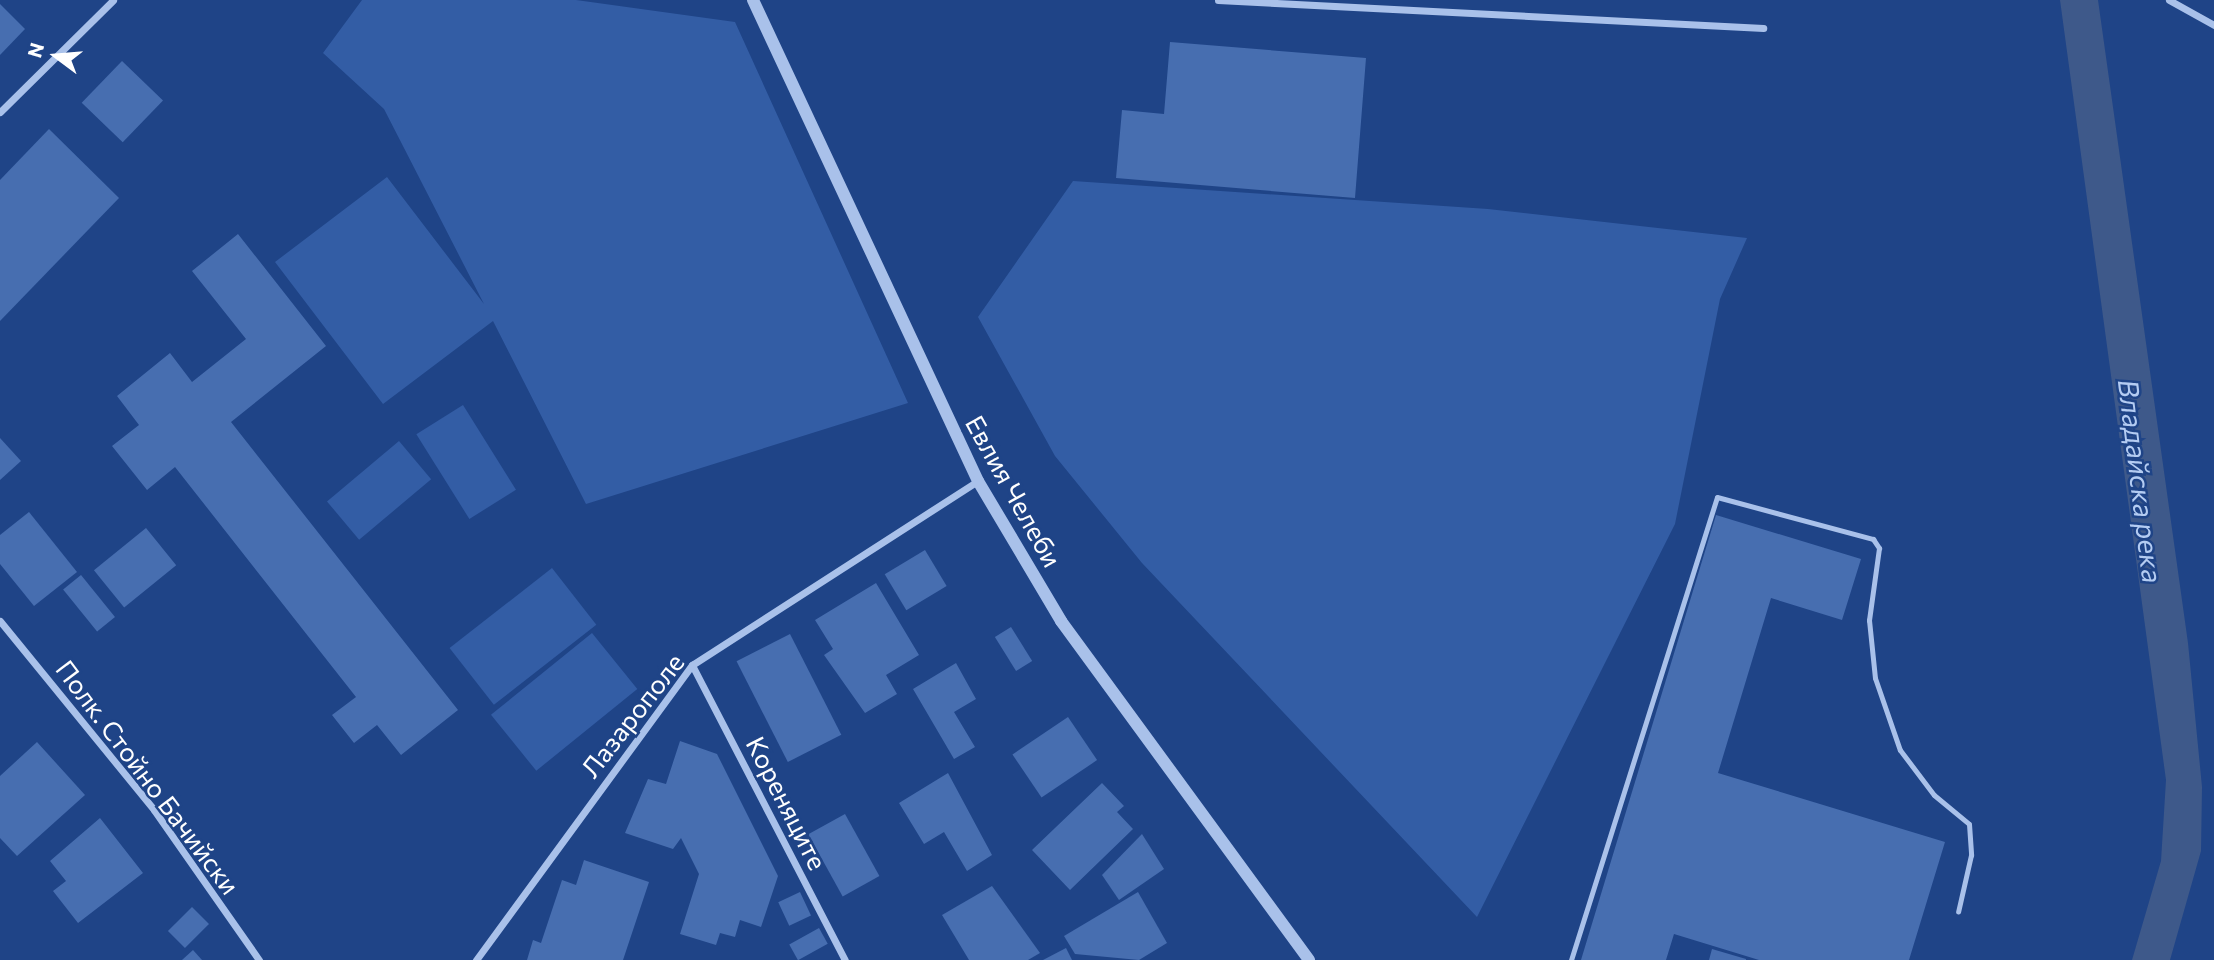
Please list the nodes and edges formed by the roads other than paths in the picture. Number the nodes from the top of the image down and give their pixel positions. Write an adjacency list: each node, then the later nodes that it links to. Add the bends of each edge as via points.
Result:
1 (113, 0): 7 (street)
2 (753, 0): 8 (street, Евлия Челеби)
3 (1218, 0): 6 (street)
4 (2169, 0): 5 (street)
5 (2214, 25)
6 (1763, 28)
7 (0, 113)
8 (978, 481): 10 (street, Лазарополе); 15 (street, Евлия Челеби, via 1061,621)
9 (0, 621): 12 (street, Полк. Стойно Бачийски, via 154,810)
10 (692, 665): 13 (street, Лазарополе); 14 (street, Кореняците)
11 (1958, 912): 16 (lane, via 1971,855 1969,824 1934,794 1900,750 1875,678 1869,620 1879,548 1873,539 1717,496)
12 (259, 960)
13 (476, 960)
14 (845, 960)
15 (1309, 960)
16 (1571, 960)

